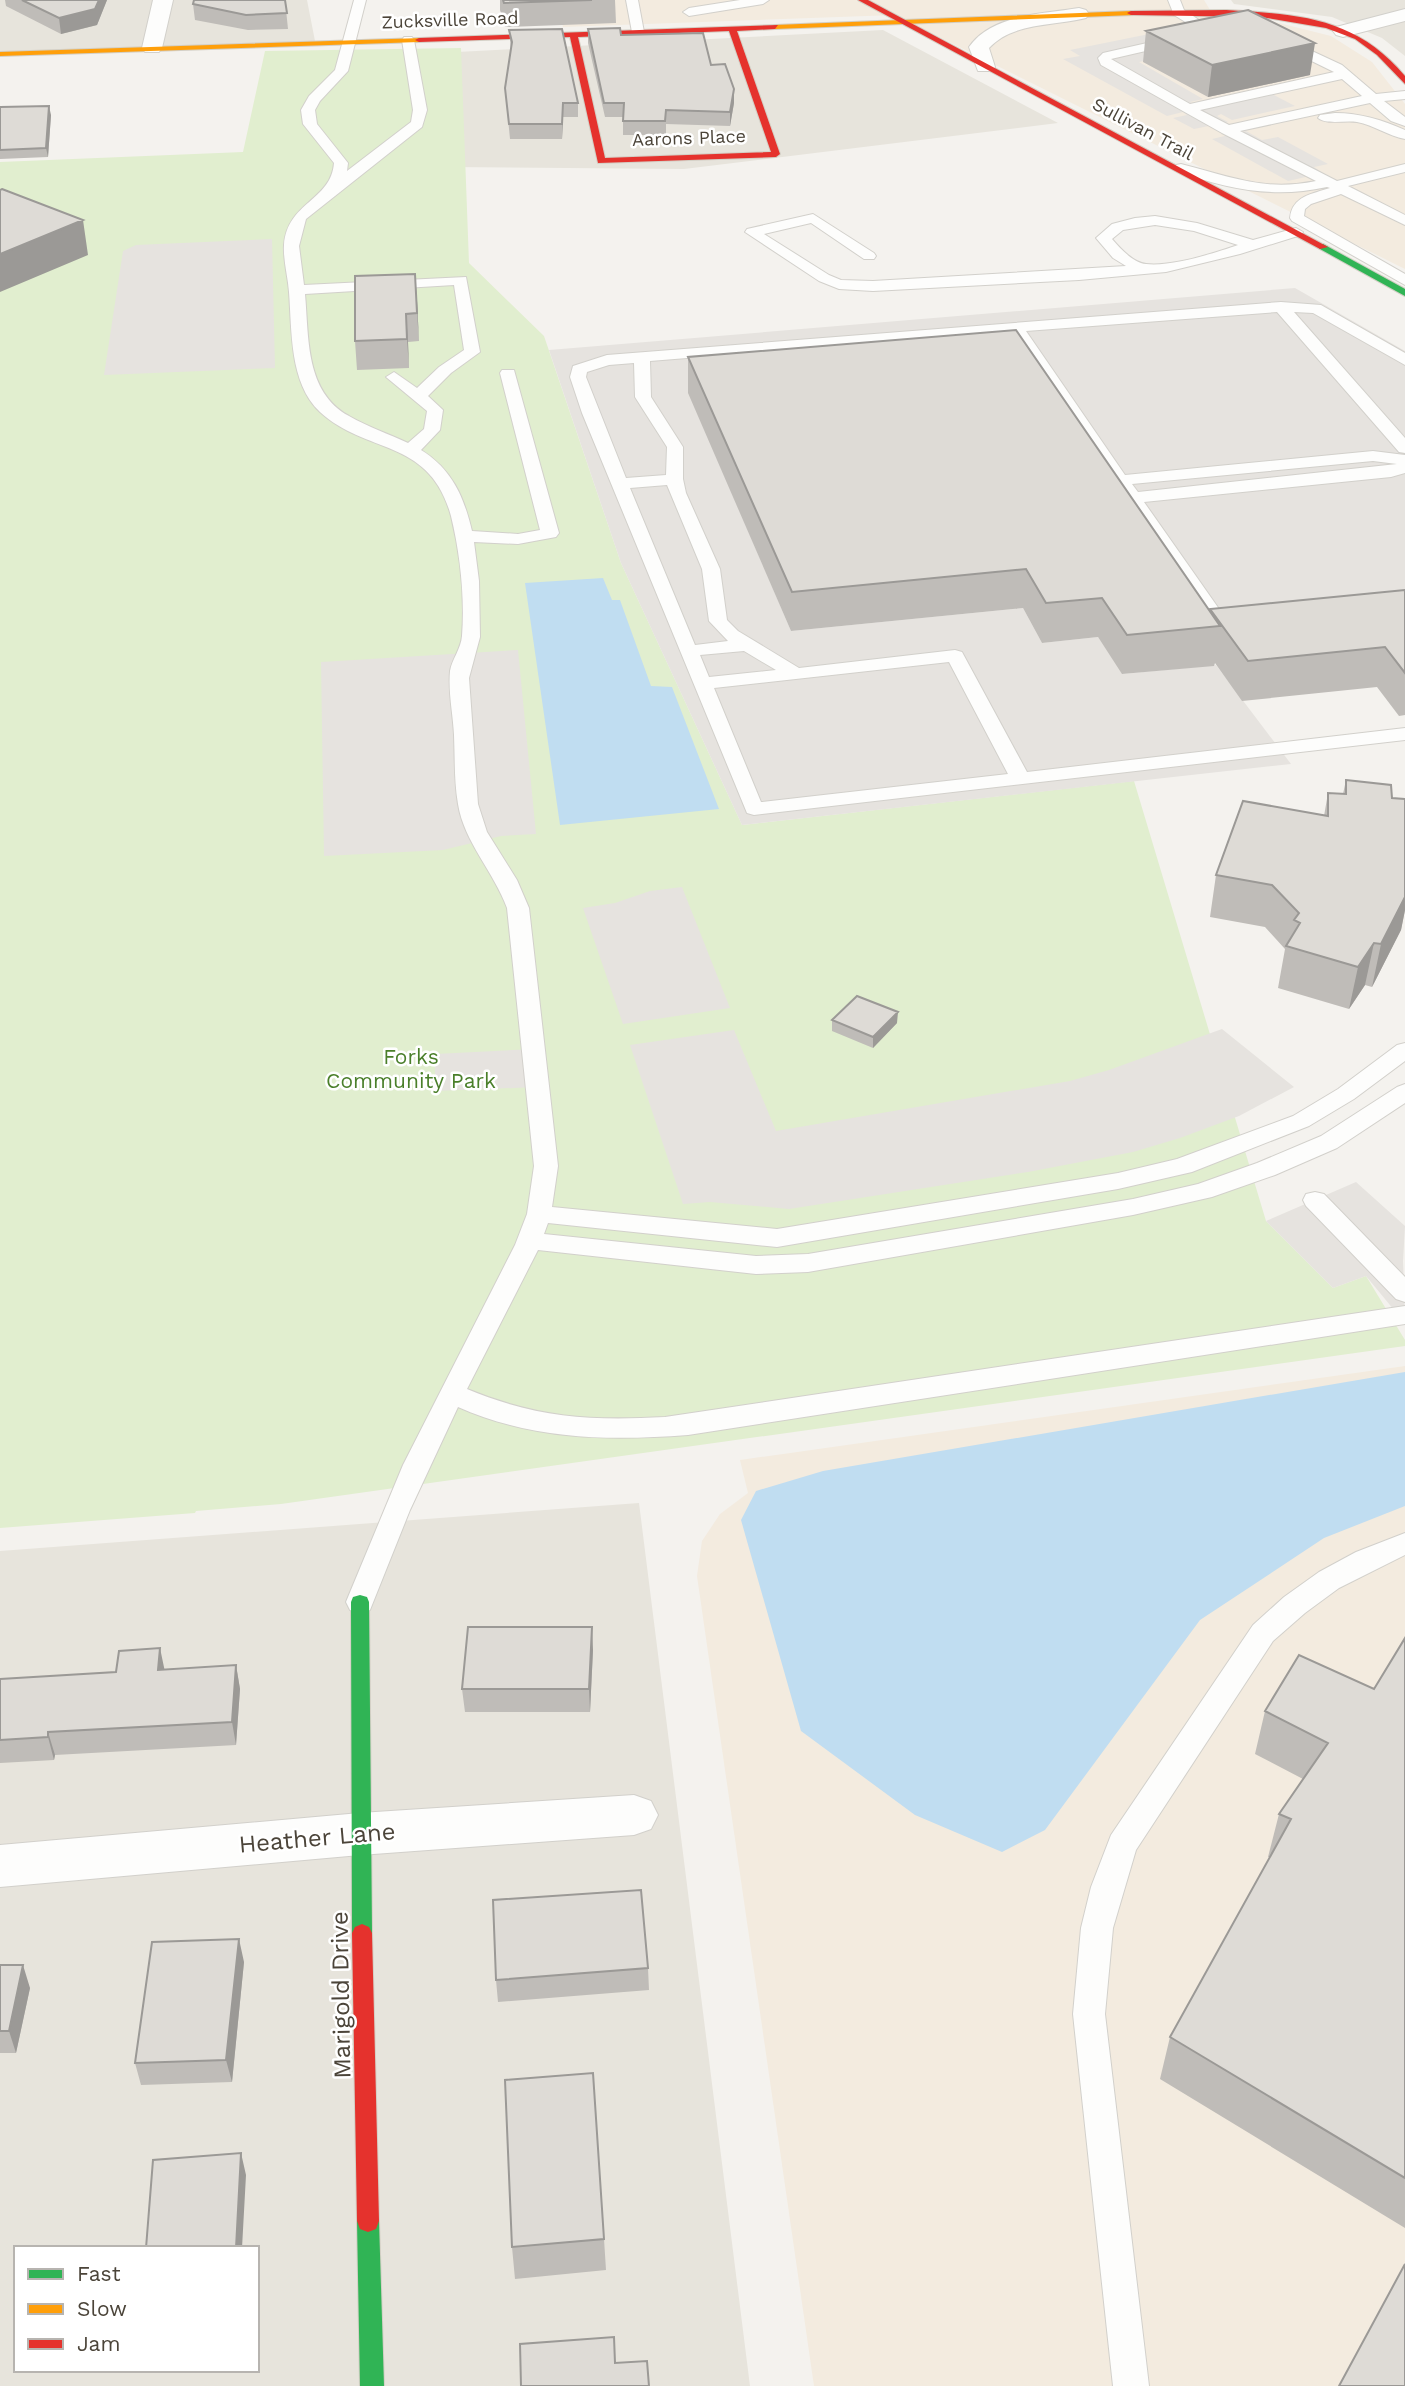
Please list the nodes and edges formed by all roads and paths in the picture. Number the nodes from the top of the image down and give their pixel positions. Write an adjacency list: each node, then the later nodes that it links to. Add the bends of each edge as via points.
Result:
1 (163, 0): 19 (street)
2 (360, 0): 18 (lane)
3 (632, 0): 14 (lane)
4 (763, 0): 6 (lane)
5 (862, 0): 10 (street, Sullivan Trail)
6 (688, 6): 12 (lane)
7 (1176, 6): 8 (street, Zucksville Road); 13 (street, Zucksville Road, via 1288,17); 26 (lane, via 1216,32 1104,58)
8 (1079, 14): 10 (street, Zucksville Road); 21 (street, via 988,36 979,47)
9 (1405, 15): 13 (street)
10 (902, 22): 11 (street, Zucksville Road); 21 (street, Sullivan Trail)
11 (732, 29): 12 (street, Zucksville Road); 16 (street, Aarons Place, via 776,154 601,161)
12 (695, 30): 14 (street, Zucksville Road)
13 (1343, 31): 23 (street, Zucksville Road, via 1379,51)
14 (638, 32): 16 (street, Zucksville Road)
15 (1267, 34): 22 (lane)
16 (574, 35): 17 (street, Zucksville Road)
17 (408, 40): 18 (street, Zucksville Road); 34 (lane, via 420,110 417,124)
18 (350, 42): 19 (street, Zucksville Road); 34 (lane, via 341,71 308,110 310,124 341,163)
19 (152, 48): 20 (street, Zucksville Road)
20 (0, 54)
21 (985, 67): 31 (street, Sullivan Trail)
22 (1349, 77): 25 (lane); 26 (lane)
23 (1405, 81)
24 (1405, 95): 25 (lane)
25 (1375, 98): 27 (lane); 28 (lane)
26 (1193, 111): 28 (lane)
27 (1405, 122)
28 (1227, 130): 30 (lane)
29 (1405, 136): 30 (lane, via 1377,122 1331,117)
30 (1242, 137): 33 (lane)
31 (1159, 160): 33 (lane, via 1229,186 1258,191); 36 (street, Sullivan Trail)
32 (1405, 168): 33 (lane)
33 (1336, 185): 35 (lane); 40 (lane, via 1306,201 1298,208 1297,218)
34 (334, 186): 41 (lane, via 302,214 293,229)
35 (1405, 221)
36 (1296, 232): 37 (lane); 42 (street, Sullivan Trail)
37 (1252, 246): 39 (lane); 39 (lane, via 1195,225 1146,222 1111,230 1103,238 1118,255)
38 (869, 256): 39 (lane, via 813,218 752,232 839,284 968,282)
39 (1141, 269)
40 (1405, 280)
41 (296, 290): 49 (lane, via 461,280 472,352); 52 (lane, via 316,398 332,412)
42 (1405, 293)
43 (1281, 307): 44 (lane); 46 (lane, via 1317,308); 50 (lane)
44 (1014, 327): 45 (lane); 56 (lane)
45 (642, 358): 55 (lane, via 643,397 675,447); 57 (lane, via 590,363 579,369 578,377)
46 (1405, 360)
47 (508, 373): 59 (lane, via 550,533 505,539)
48 (394, 377): 49 (lane)
49 (417, 397): 52 (lane, via 435,410 432,430)
50 (1397, 429): 51 (lane)
51 (1405, 448)
52 (411, 450): 59 (lane, via 448,485)
53 (1405, 460): 56 (lane, via 1373,456)
54 (1405, 467): 58 (lane)
55 (674, 479): 57 (lane); 61 (lane, via 712,574 718,621)
56 (1122, 480): 58 (lane)
57 (619, 484): 62 (lane)
58 (1134, 498): 60 (lane, via 1217,620 1227,628)
59 (463, 536): 70 (lane, via 471,635 460,673 468,806 480,841 511,887 521,926 545,1151)
60 (1248, 631)
61 (746, 645): 62 (lane); 63 (lane)
62 (688, 651): 64 (lane)
63 (794, 673): 64 (lane); 66 (lane, via 955,656)
64 (702, 684): 66 (lane, via 754,809)
65 (1405, 734): 66 (lane)
66 (1020, 778)
67 (1405, 1050): 70 (lane, via 1301,1121 1183,1166 1118,1181 776,1238)
68 (1405, 1092): 71 (lane, via 1329,1142 1203,1191 808,1263 756,1265)
69 (1315, 1200): 72 (lane)
70 (539, 1214): 71 (lane)
71 (530, 1241): 74 (lane)
72 (1405, 1293)
73 (1405, 1315): 74 (lane, via 688,1425 630,1430 560,1426 504,1415)
74 (451, 1393): 76 (lane, via 382,1539)
75 (1405, 1544): 81 (lane, via 1343,1572 1285,1611 1263,1633 1122,1844 1108,1879 1093,1941 1089,2014)
76 (360, 1602): 78 (street, Marigold Drive)
77 (634, 1815): 78 (street, Heather Lane)
78 (360, 1834): 79 (street, Heather Lane); 80 (street, Marigold Drive)
79 (0, 1866)
80 (372, 2386)
81 (1131, 2386)

